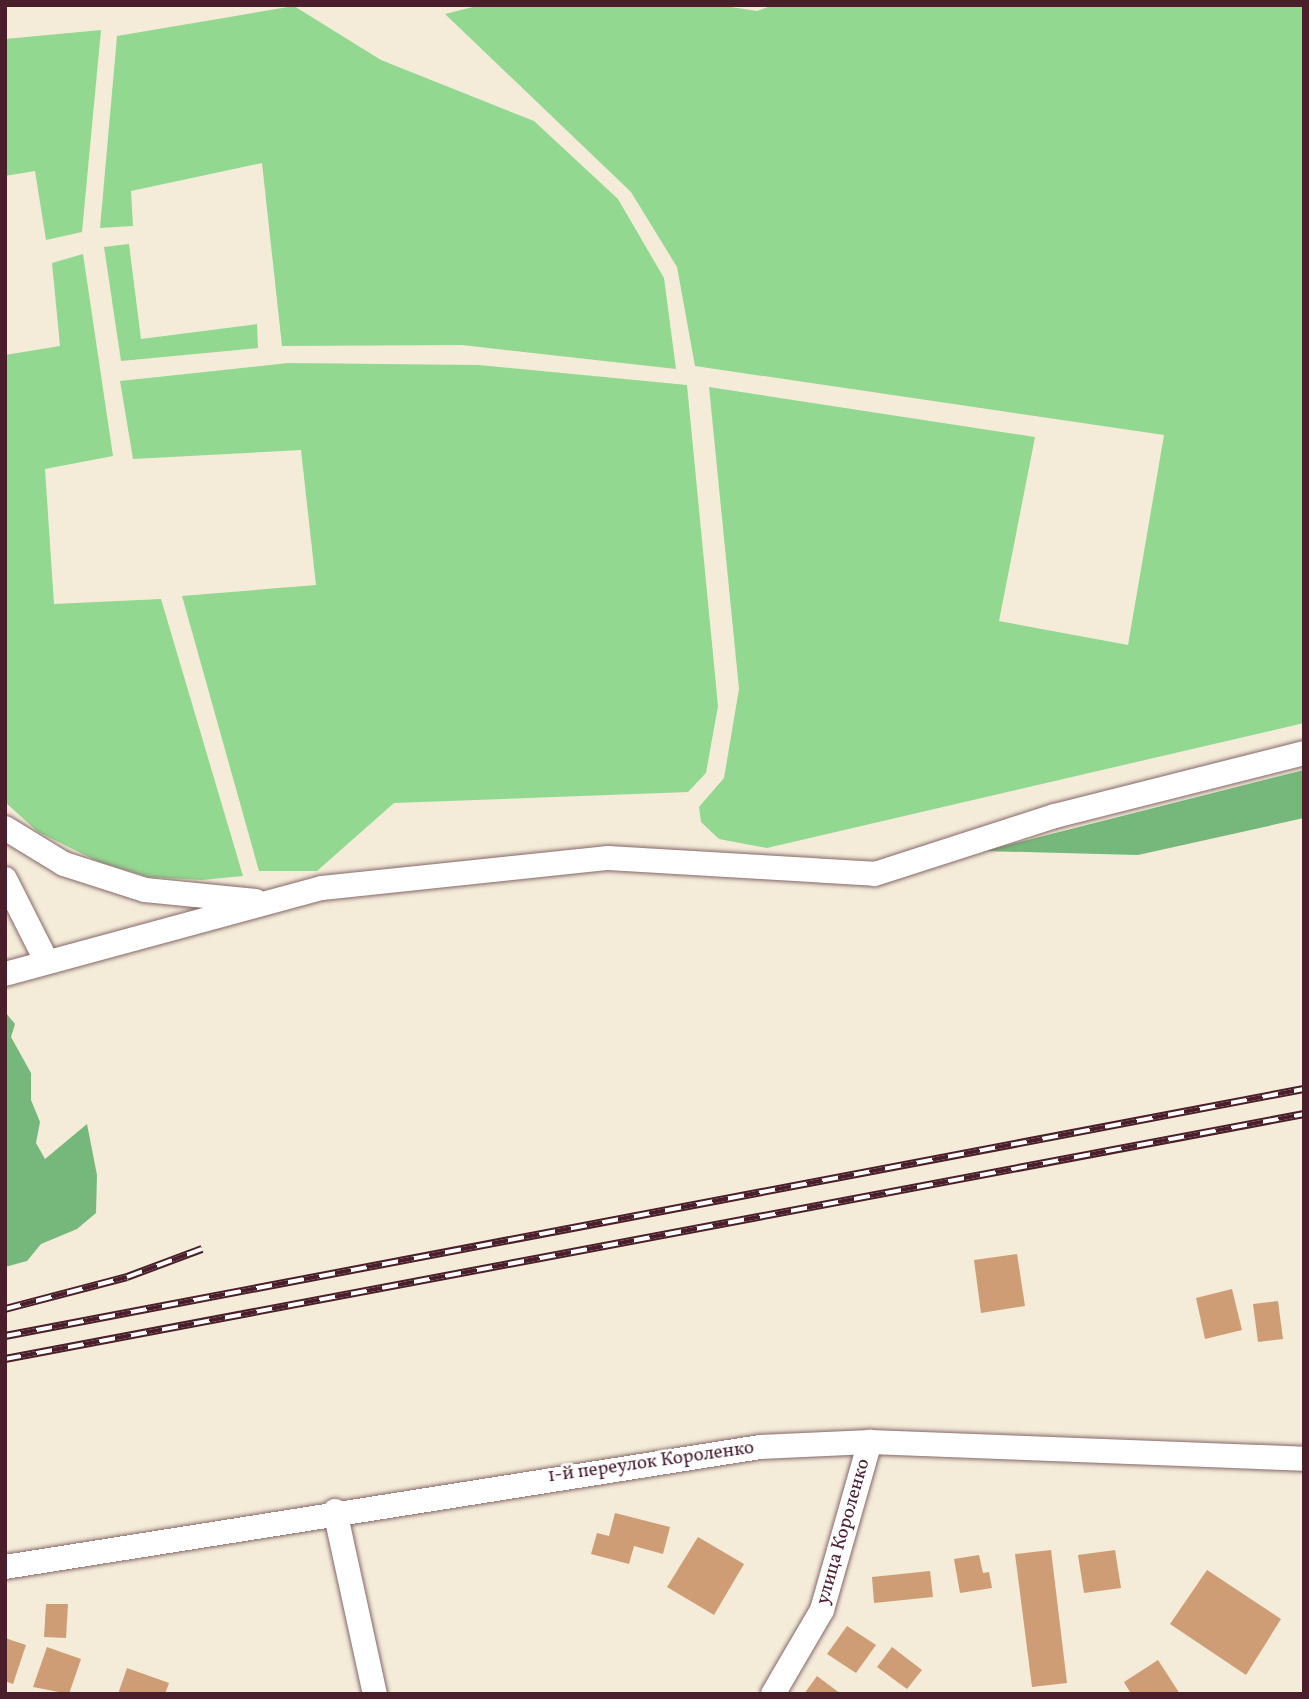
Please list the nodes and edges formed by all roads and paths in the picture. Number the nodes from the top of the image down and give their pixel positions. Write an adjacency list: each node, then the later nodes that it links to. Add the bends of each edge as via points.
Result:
1 (1304, 753): 4 (street, via 1055,816 875,874 608,859 322,888)
2 (5, 828): 4 (street, via 64,864 145,890)
3 (5, 880): 5 (street)
4 (269, 902): 5 (street)
5 (47, 962): 6 (street)
6 (5, 974)
7 (870, 1442): 8 (street, 1-й переулок Короленко); 9 (street, 1-й переулок Короленко, via 760,1447); 12 (street, улица Короленко, via 822,1610)
8 (1304, 1460)
9 (334, 1511): 10 (street, 1-й переулок Короленко); 11 (street)
10 (5, 1567)
11 (374, 1694)
12 (773, 1694)

